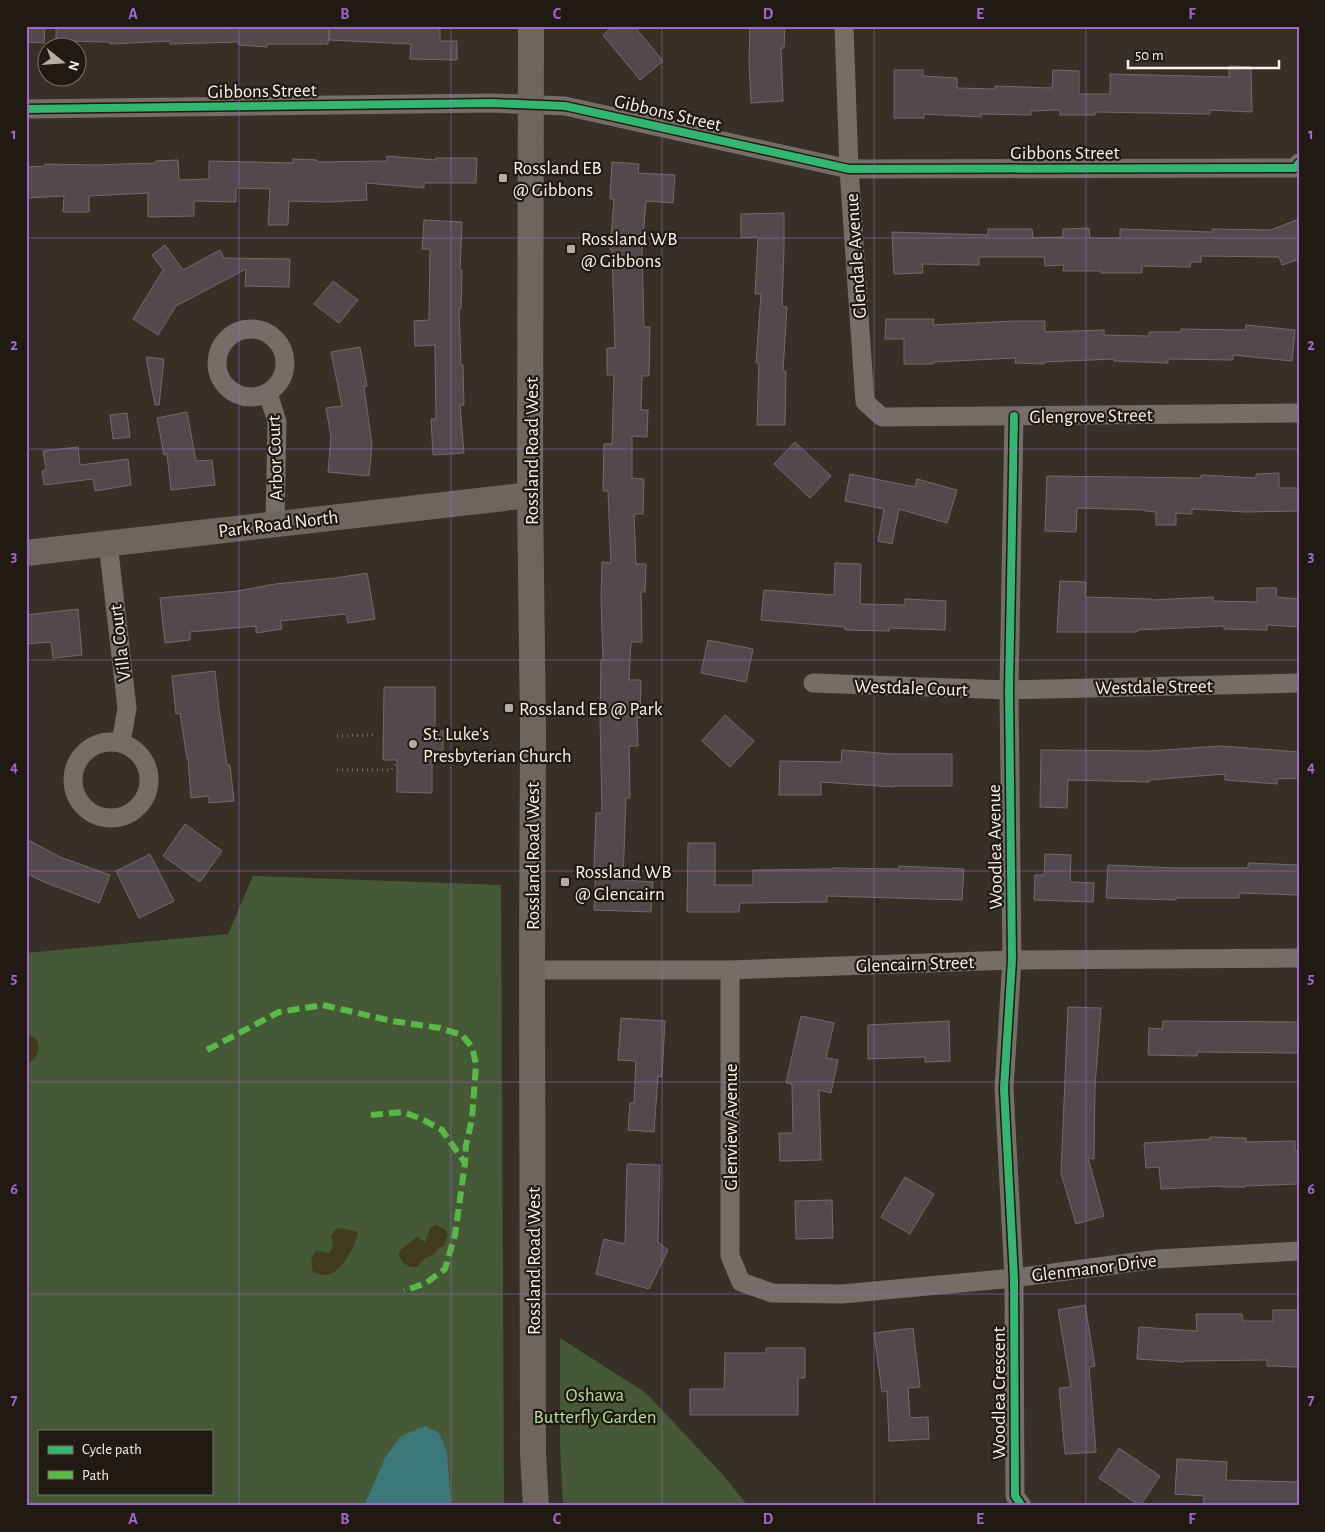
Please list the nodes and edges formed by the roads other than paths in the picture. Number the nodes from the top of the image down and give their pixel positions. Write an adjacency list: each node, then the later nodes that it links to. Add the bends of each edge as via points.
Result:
1 (531, 26): 3 (main road, Rossland Road West)
2 (844, 26): 6 (street, Glendale Avenue)
3 (532, 104): 4 (street, Gibbons Street); 6 (street, Gibbons Street, via 565,106); 11 (main road, Rossland Road West)
4 (26, 109)
5 (1299, 163): 6 (street, Gibbons Street, via 1295,168)
6 (848, 169): 10 (street, Glendale Avenue, via 865,402)
7 (268, 393): 12 (street, Arbor Court, via 277,422)
8 (1299, 413): 9 (street, Glengrove Street)
9 (1014, 416): 10 (street, Glengrove Street); 17 (street, Woodlea Avenue)
10 (882, 417)
11 (530, 495): 12 (main road, Park Road North); 21 (main road, Rossland Road West)
12 (275, 524): 13 (main road, Park Road North)
13 (108, 543): 14 (main road, Park Road North); 18 (street, Villa Court, via 127,708)
14 (26, 553)
15 (1299, 683): 17 (street, Westdale Street)
16 (813, 684): 17 (street, Westdale Court)
17 (1009, 690): 20 (street, Woodlea Avenue)
18 (121, 743): 18 (street, via 96,745 77,763 74,788 78,800 97,816 110,819 133,812 148,792 150,780 144,762 132,748)
19 (1299, 958): 20 (street, Glencairn Street)
20 (1012, 960): 22 (street, Glencairn Street); 24 (street, Woodlea Avenue, via 1004,1088)
21 (532, 970): 22 (street, Glencairn Street); 26 (main road, Rossland Road West, via 533,1454)
22 (730, 970): 25 (street, Glenview Avenue, via 730,1256)
23 (1299, 1251): 24 (street, Glenmanor Drive, via 1158,1259)
24 (1014, 1278): 25 (street, Glenmanor Drive, via 842,1294 772,1293); 27 (street, Woodlea Crescent, via 1015,1496)
25 (741, 1282)
26 (536, 1506)
27 (1022, 1506)

